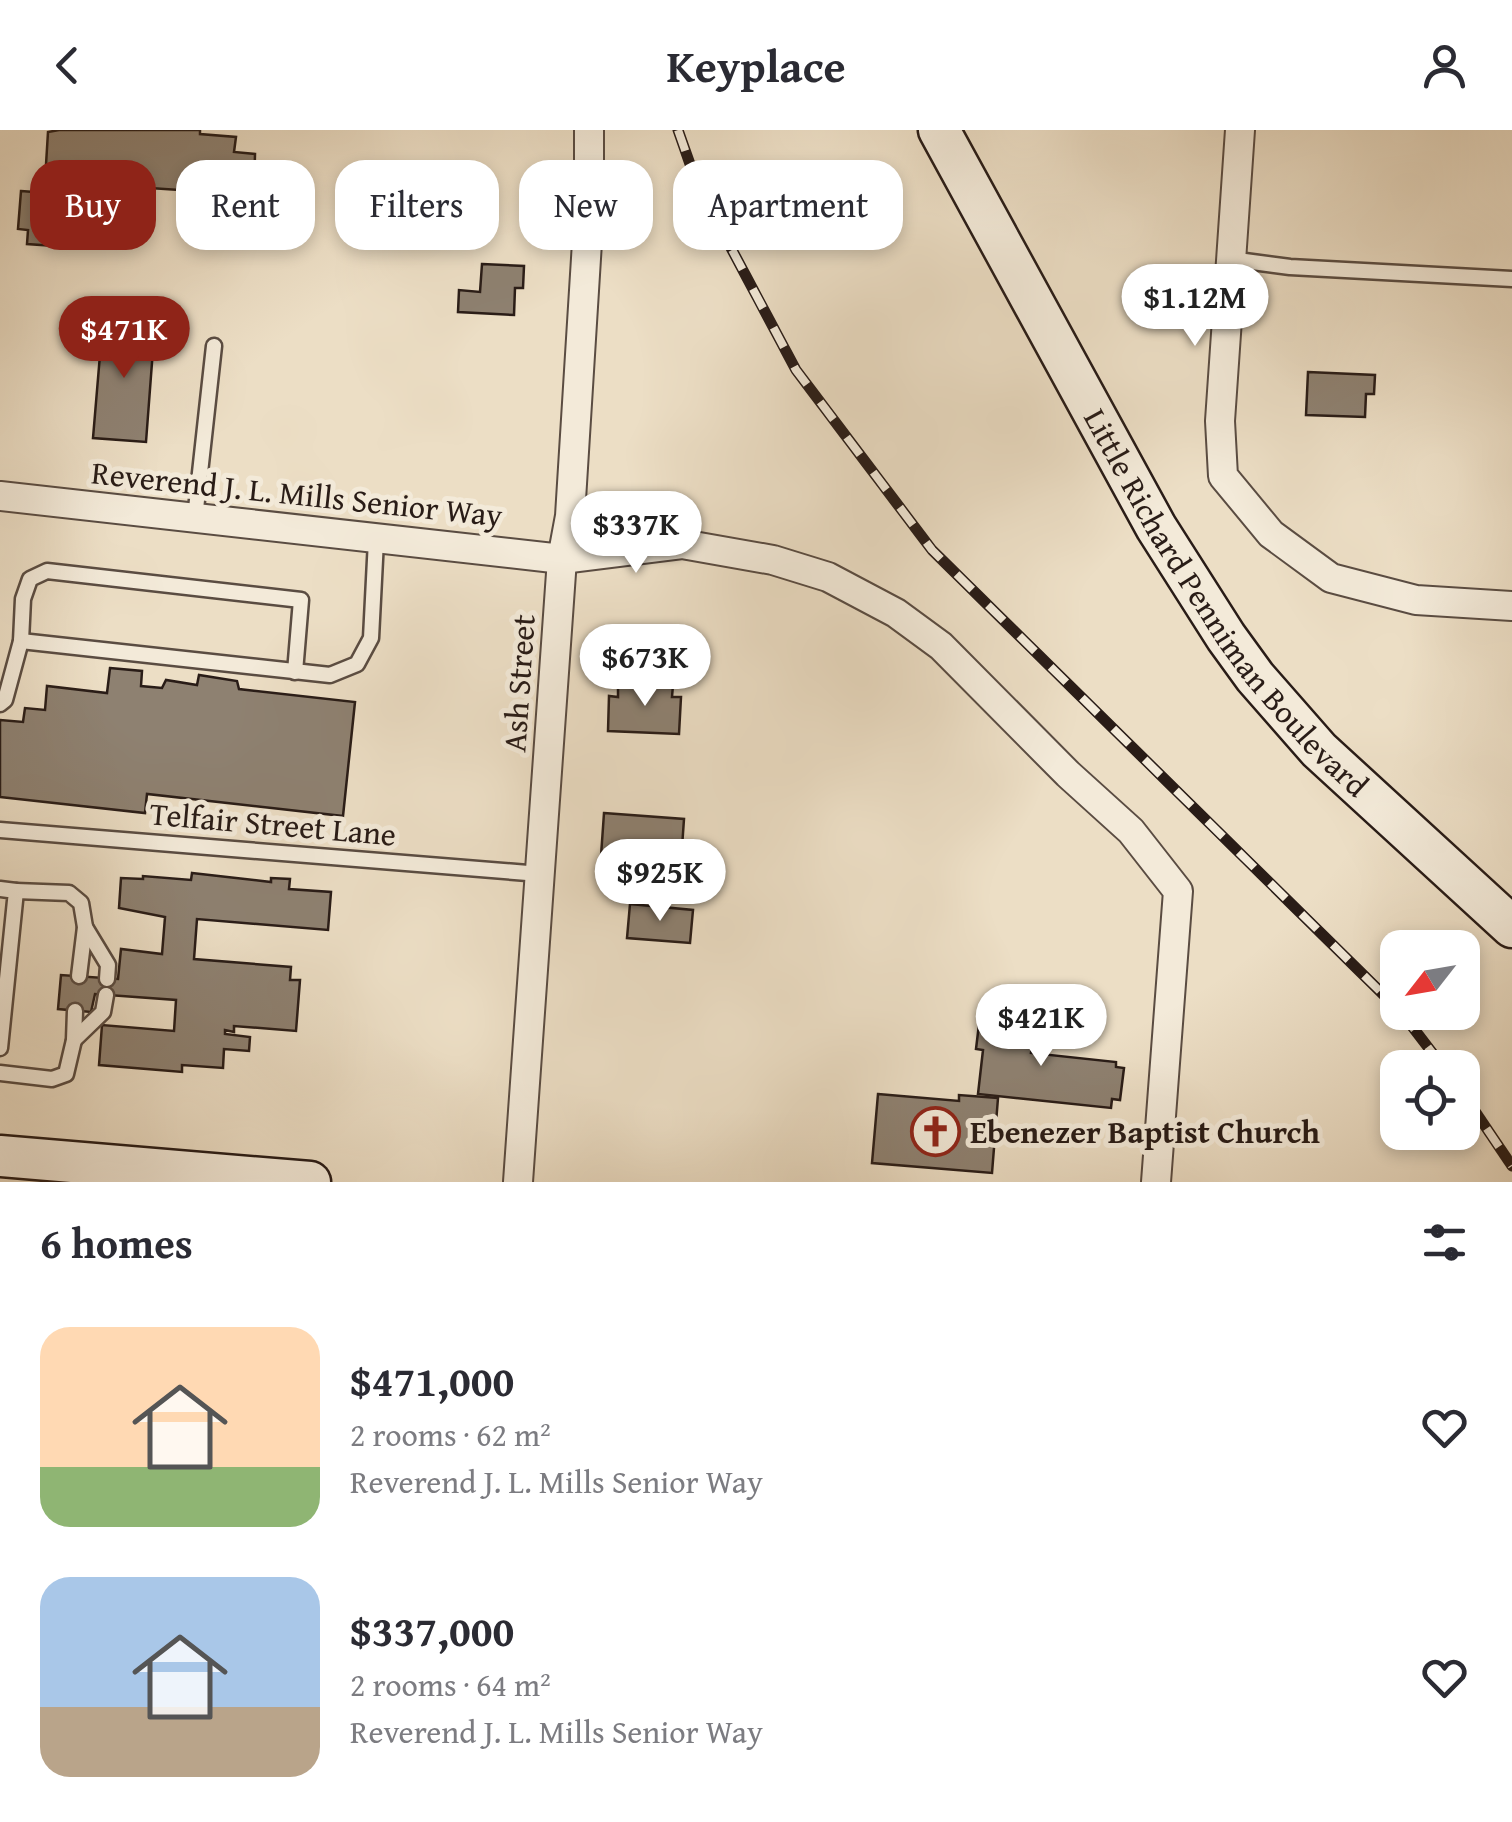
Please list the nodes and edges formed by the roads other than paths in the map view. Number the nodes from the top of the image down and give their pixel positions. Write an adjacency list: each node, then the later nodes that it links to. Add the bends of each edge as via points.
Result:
1 (589, 130): 10 (street, Ash Street, via 570,516)
2 (939, 130): 19 (street, Little Richard Penniman Boulevard, via 1156,527 1255,677 1362,792)
3 (1240, 130): 4 (street)
4 (1229, 259): 5 (lane); 11 (street, via 1222,476 1271,534 1331,578 1416,600)
5 (1512, 279)
6 (214, 346): 8 (lane)
7 (0, 496): 8 (street, Reverend J. L. Mills Senior Way)
8 (196, 518): 9 (street, Reverend J. L. Mills Senior Way)
9 (376, 540): 10 (street, Reverend J. L. Mills Senior Way); 13 (lane, via 371,638 357,664 330,676)
10 (562, 559): 16 (street, Ash Street); 30 (street, Reverend J. L. Mills Senior Way, via 682,544 828,577 896,612 941,646 1131,831 1178,891)
11 (1512, 606)
12 (21, 642): 13 (lane); 13 (lane, via 30,579 46,571 105,577 301,600); 14 (lane)
13 (295, 672)
14 (0, 704)
15 (0, 830): 16 (lane, Telfair Street Lane)
16 (540, 874): 29 (street, Ash Street)
17 (8, 890): 18 (lane, via 69,893 81,903); 25 (lane)
18 (85, 927): 20 (lane); 21 (lane, via 108,964)
19 (1512, 927)
20 (79, 976)
21 (107, 978)
22 (106, 995): 24 (lane, via 103,1012)
23 (76, 1011): 24 (lane)
24 (74, 1040): 26 (lane, via 66,1074)
25 (0, 1048)
26 (0, 1073)
27 (0, 1156): 28 (street)
28 (310, 1182)
29 (518, 1182)
30 (1156, 1182)

